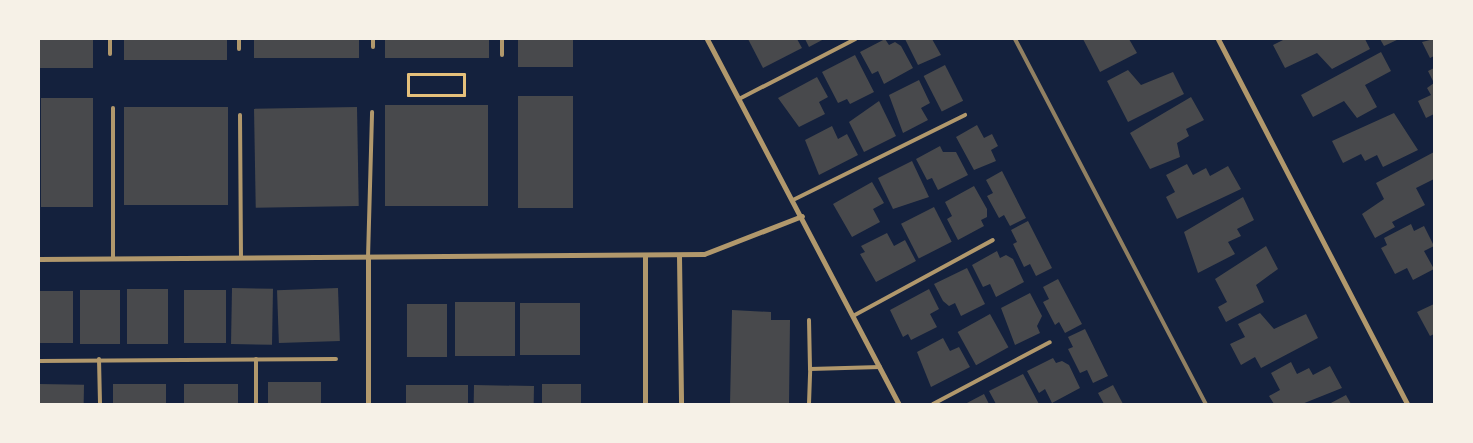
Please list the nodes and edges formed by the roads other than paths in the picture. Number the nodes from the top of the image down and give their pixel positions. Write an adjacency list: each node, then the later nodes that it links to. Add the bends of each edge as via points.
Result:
1 (110, 39): 10 (lane)
2 (239, 39): 9 (lane)
3 (373, 39): 8 (lane)
4 (502, 39): 11 (lane)
5 (707, 39): 12 (street)
6 (855, 39): 12 (lane)
7 (1218, 39): 43 (street)
8 (373, 47)
9 (239, 49)
10 (110, 54)
11 (502, 54)
12 (739, 99): 17 (street)
13 (113, 108): 25 (lane)
14 (372, 112): 23 (lane)
15 (965, 114): 17 (lane)
16 (240, 115): 22 (lane)
17 (793, 200): 18 (street)
18 (802, 216): 21 (street, via 728,248); 26 (street)
19 (993, 240): 26 (lane)
20 (645, 256): 21 (street); 23 (street); 38 (street)
21 (679, 256): 39 (street)
22 (241, 258): 23 (street); 25 (street)
23 (368, 258): 37 (street)
24 (39, 259): 25 (street)
25 (113, 259)
26 (853, 316): 33 (street)
27 (809, 320): 34 (lane)
28 (1050, 342): 42 (lane)
29 (99, 359): 30 (lane); 32 (lane); 35 (lane)
30 (256, 359): 31 (lane); 36 (lane)
31 (336, 359)
32 (39, 361)
33 (880, 367): 34 (lane); 41 (street)
34 (810, 369): 40 (lane)
35 (100, 404)
36 (256, 404)
37 (368, 404)
38 (645, 404)
39 (681, 404)
40 (809, 404)
41 (899, 404)
42 (932, 404)
43 (1407, 404)

